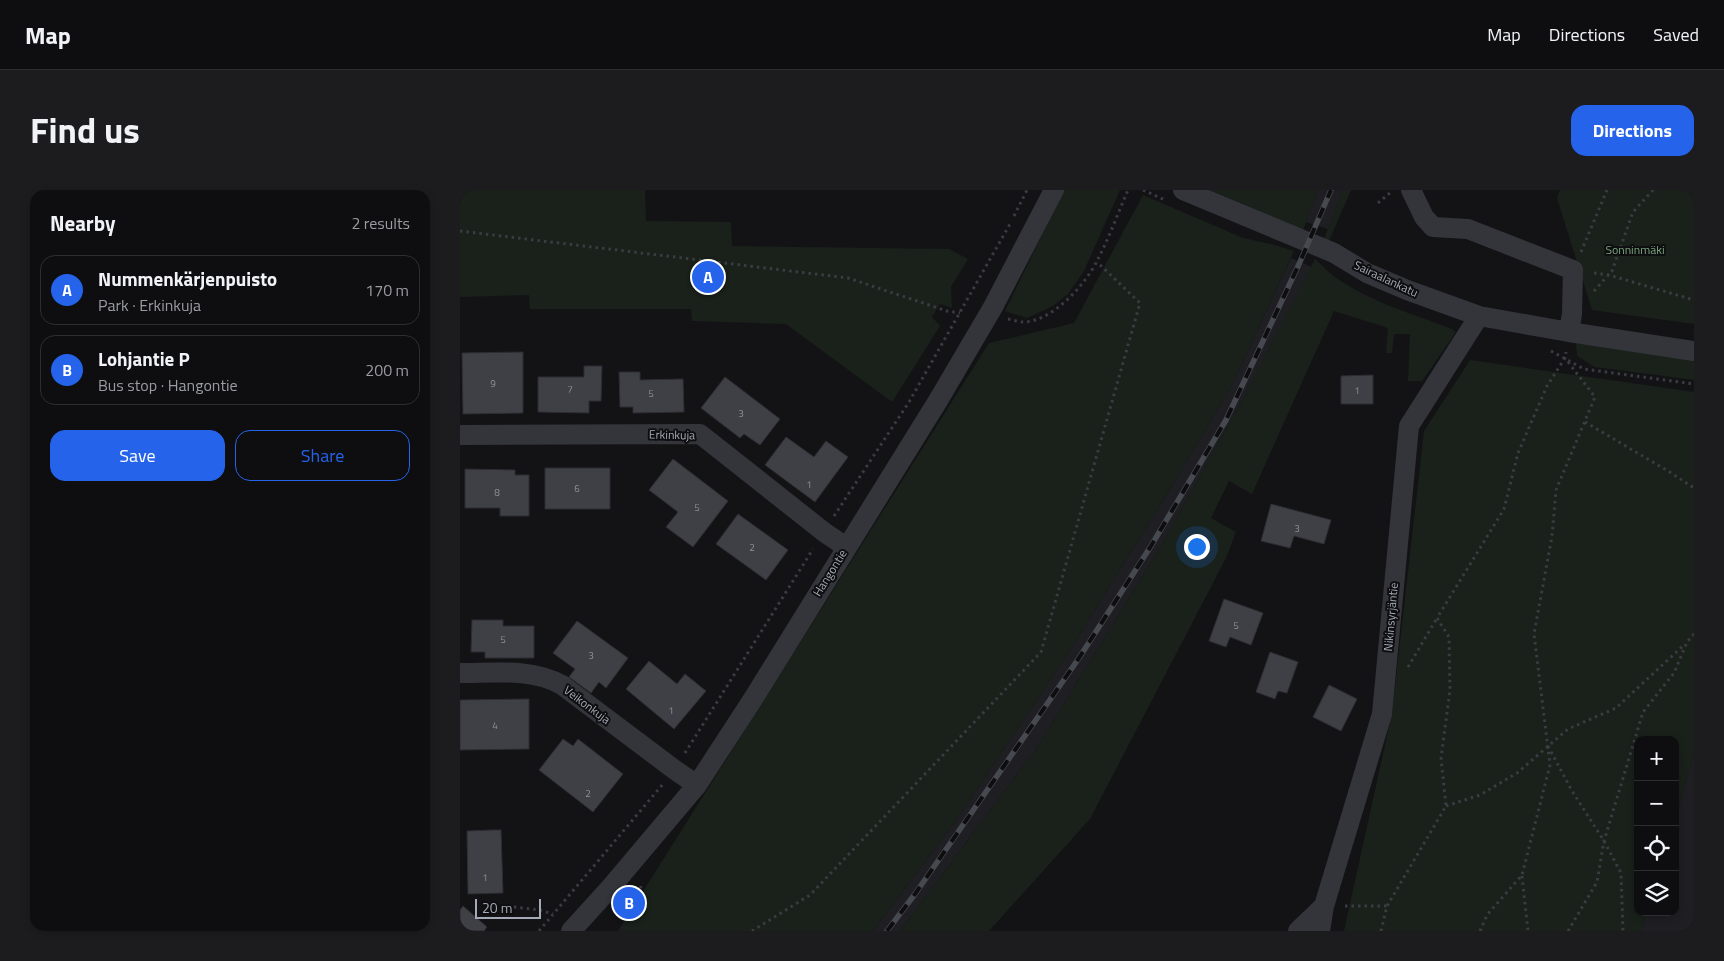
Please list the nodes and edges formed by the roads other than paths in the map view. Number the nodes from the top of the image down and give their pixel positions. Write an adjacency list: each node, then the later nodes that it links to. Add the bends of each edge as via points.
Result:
1 (1054, 190): 8 (street, Hangontie, via 991,310)
2 (1183, 190): 4 (street, Sairaalankatu, via 1334,253 1367,273)
3 (1411, 190): 5 (street, via 1424,217 1434,227 1468,229 1573,270)
4 (1479, 316): 5 (street, Sairaalankatu); 11 (street, Nikinsyrjäntie, via 1409,426 1382,714)
5 (1570, 323): 6 (street, Sairaalankatu)
6 (1694, 351)
7 (460, 435): 8 (street, Erkinkuja, via 700,434)
8 (846, 547): 10 (street, Hangontie)
9 (460, 673): 10 (street, Veikonkuja, via 530,674 550,679)
10 (697, 785): 12 (street, Hangontie)
11 (1324, 906): 13 (street); 14 (street, Nikinsyrjäntie)
12 (571, 931)
13 (1298, 931)
14 (1320, 931)

